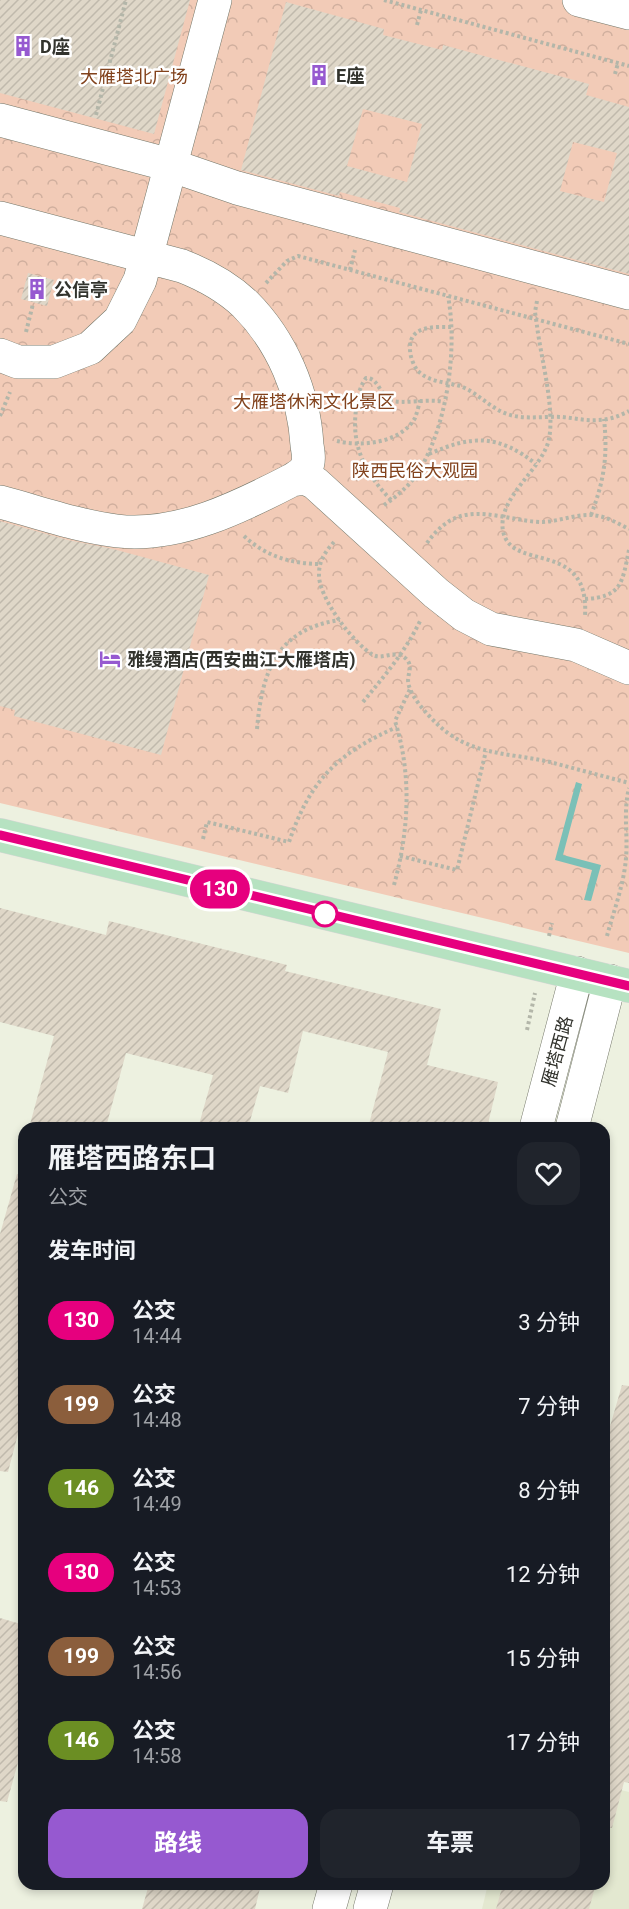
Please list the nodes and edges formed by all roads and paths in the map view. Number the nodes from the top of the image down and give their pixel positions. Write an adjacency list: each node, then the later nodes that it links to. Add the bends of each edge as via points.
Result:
1 (126, 0): 12 (path)
2 (215, 0): 13 (street)
3 (384, 0): 5 (path)
4 (579, 0): 6 (street)
5 (421, 10): 7 (path); 8 (path)
6 (629, 13)
7 (417, 25)
8 (618, 63): 9 (path); 10 (path)
9 (629, 66)
10 (615, 74)
11 (0, 120): 12 (street)
12 (88, 143): 13 (street)
13 (171, 165): 15 (street); 16 (street, via 237,188)
14 (0, 218): 15 (street)
15 (146, 257): 18 (street, via 182,266 211,279); 22 (street, via 140,280 120,320 90,348 54,362 18,362)
16 (545, 270): 17 (street); 19 (path)
17 (629, 293)
18 (246, 305): 19 (path, via 287,261 297,256); 30 (street, via 272,338 292,377 302,406)
19 (536, 319): 21 (path); 26 (path)
20 (451, 327): 26 (path, via 421,329 413,334 410,352 418,370 427,378 461,387 506,414)
21 (629, 344)
22 (0, 355)
23 (420, 400): 24 (path); 28 (path, via 414,419 400,434 379,442); 28 (path, via 394,401 386,397 376,381 366,378 356,410)
24 (444, 402)
25 (629, 411): 27 (path)
26 (552, 417): 27 (path); 31 (path, via 549,441)
27 (604, 419): 35 (path, via 605,469)
28 (357, 444): 30 (path, via 333,440); 32 (path, via 364,465)
29 (428, 455): 31 (path, via 463,441 482,440 510,446)
30 (306, 462): 34 (street); 40 (street)
31 (536, 464): 36 (path, via 507,507)
32 (391, 500)
33 (0, 502): 34 (street, via 119,531 169,528)
34 (223, 513): 39 (path, via 251,542 268,553 295,562)
35 (590, 515): 36 (path, via 545,522); 37 (path)
36 (504, 518): 40 (path, via 477,514 456,518 430,538); 42 (path, via 503,532 510,545 573,571)
37 (629, 528)
38 (629, 550): 42 (path, via 620,585 605,597)
39 (320, 564)
40 (411, 568): 41 (street)
41 (436, 593): 44 (street, via 464,615 491,629); 47 (path, via 412,639)
42 (585, 599): 44 (path, via 585,628)
43 (339, 620): 49 (path, via 298,633 279,651 264,684)
44 (580, 647): 45 (street)
45 (629, 668)
46 (410, 689): 48 (path, via 396,716)
47 (363, 702)
48 (397, 727): 53 (path, via 358,746 328,771 305,801 289,842 207,822); 54 (path, via 407,790)
49 (257, 729)
50 (486, 751): 54 (path, via 458,870)
51 (629, 788): 56 (path, via 624,817)
52 (0, 835): 59 (main road)
53 (203, 839)
54 (400, 856): 57 (path)
55 (629, 862): 56 (path)
56 (624, 872): 58 (path)
57 (394, 885)
58 (607, 936)
59 (578, 973): 60 (main road); 61 (street, 雁塔西路)
60 (620, 983): 62 (street, 雁塔西路)
61 (538, 1122)
62 (574, 1122)
63 (334, 1890): 65 (street)
64 (375, 1890): 66 (street)
65 (329, 1909)
66 (370, 1909)

